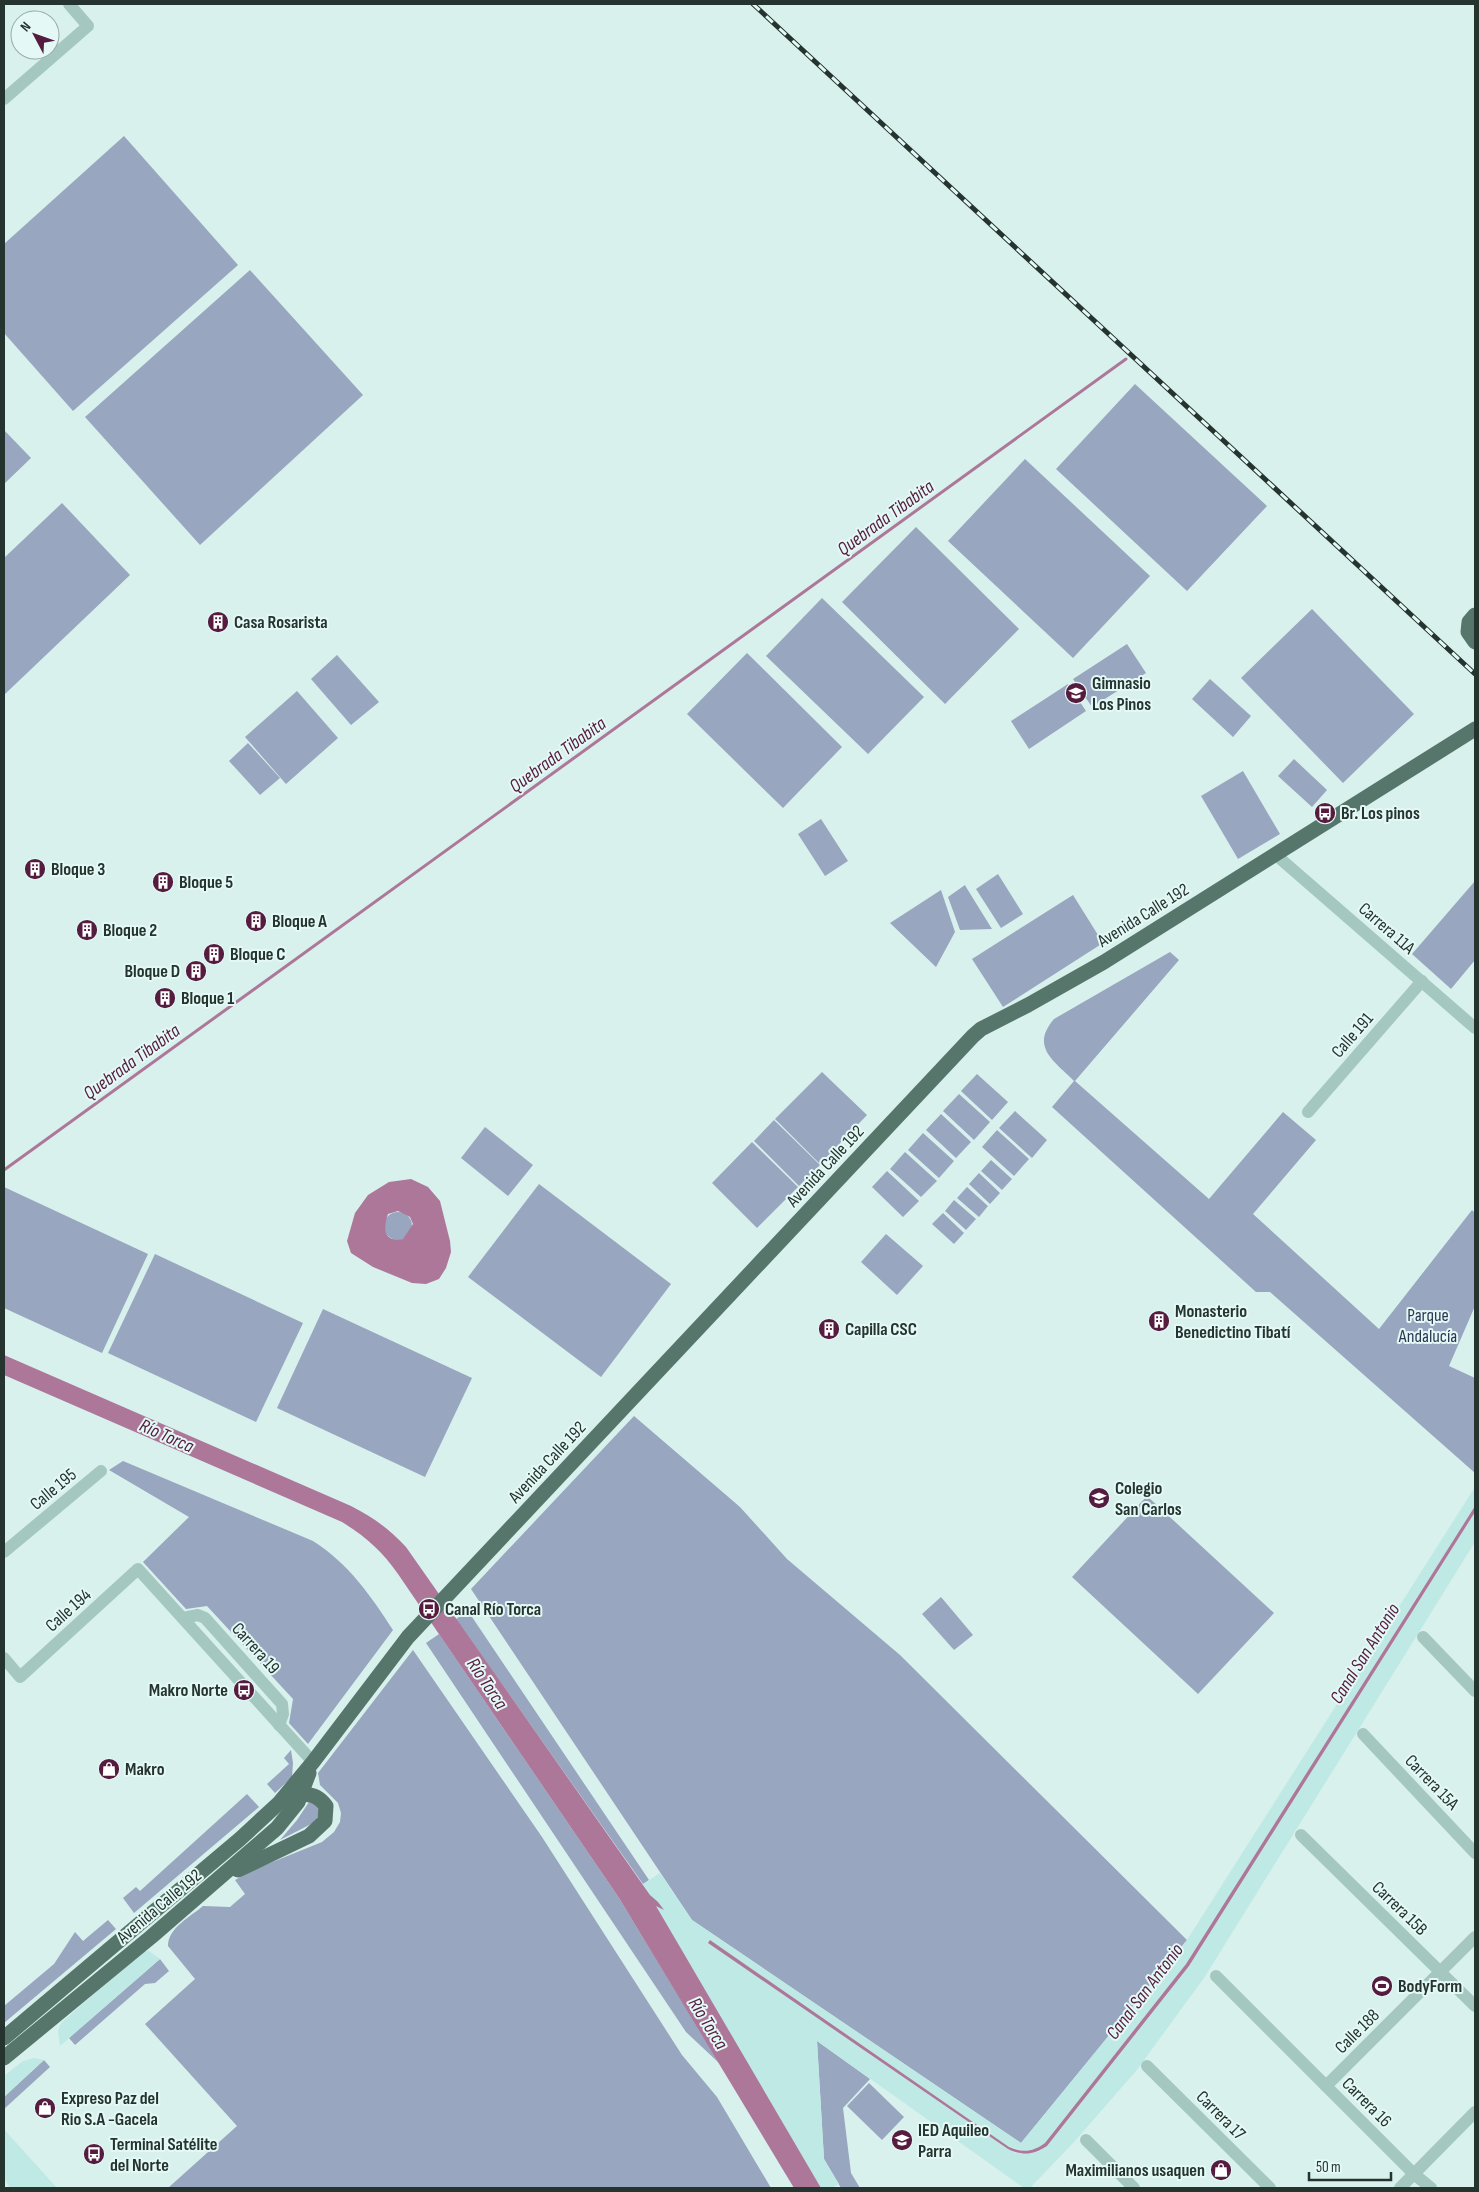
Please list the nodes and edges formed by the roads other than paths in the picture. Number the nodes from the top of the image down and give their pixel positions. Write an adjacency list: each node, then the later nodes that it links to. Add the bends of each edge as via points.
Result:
1 (68, 4): 2 (street, via 88,26)
2 (4, 99)
3 (1475, 615): 4 (main road, via 1468,627)
4 (1473, 640)
5 (1475, 730): 6 (main road, Avenida Calle 192)
6 (1276, 854): 7 (street, Carrera 11A); 17 (main road, Avenida Calle 192, via 1089,971 973,1036 400,1646)
7 (1422, 981): 8 (street, Carrera 11A); 9 (street, Calle 191)
8 (1475, 1028)
9 (1308, 1112)
10 (101, 1471): 11 (street, Calle 195)
11 (4, 1552)
12 (138, 1569): 14 (street, Calle 194, via 20,1677); 17 (street, Carrera 19)
13 (1423, 1637): 15 (street)
14 (4, 1658)
15 (1475, 1691)
16 (1363, 1734): 21 (street, Carrera 15A)
17 (313, 1762): 18 (main road, Avenida Calle 192); 19 (main road, Avenida Calle 192)
18 (302, 1794): 19 (main road); 22 (main road, Avenida Calle 192, via 285,1821); 22 (main road, via 316,1795 326,1806 325,1821 320,1828)
19 (279, 1803): 23 (main road, Avenida Calle 192)
20 (1301, 1835): 26 (street, Carrera 15B)
21 (1475, 1853)
22 (221, 1878): 25 (main road, Avenida Calle 192)
23 (140, 1924): 25 (main road); 29 (main road, Avenida Calle 192)
24 (1475, 1937): 26 (street, Calle 188)
25 (151, 1938): 30 (main road, Avenida Calle 192)
26 (1440, 1972): 28 (street, Carrera 15B); 32 (street, Calle 188)
27 (1216, 1976): 32 (street, Carrera 16)
28 (1475, 2006)
29 (4, 2038)
30 (4, 2058)
31 (1147, 2066): 37 (street, Carrera 17)
32 (1326, 2086): 35 (street, Carrera 16)
33 (1475, 2112): 35 (street)
34 (1086, 2140): 36 (street)
35 (1414, 2174): 38 (street); 39 (street, Carrera 16)
36 (1134, 2188)
37 (1270, 2188)
38 (1400, 2188)
39 (1431, 2188)

